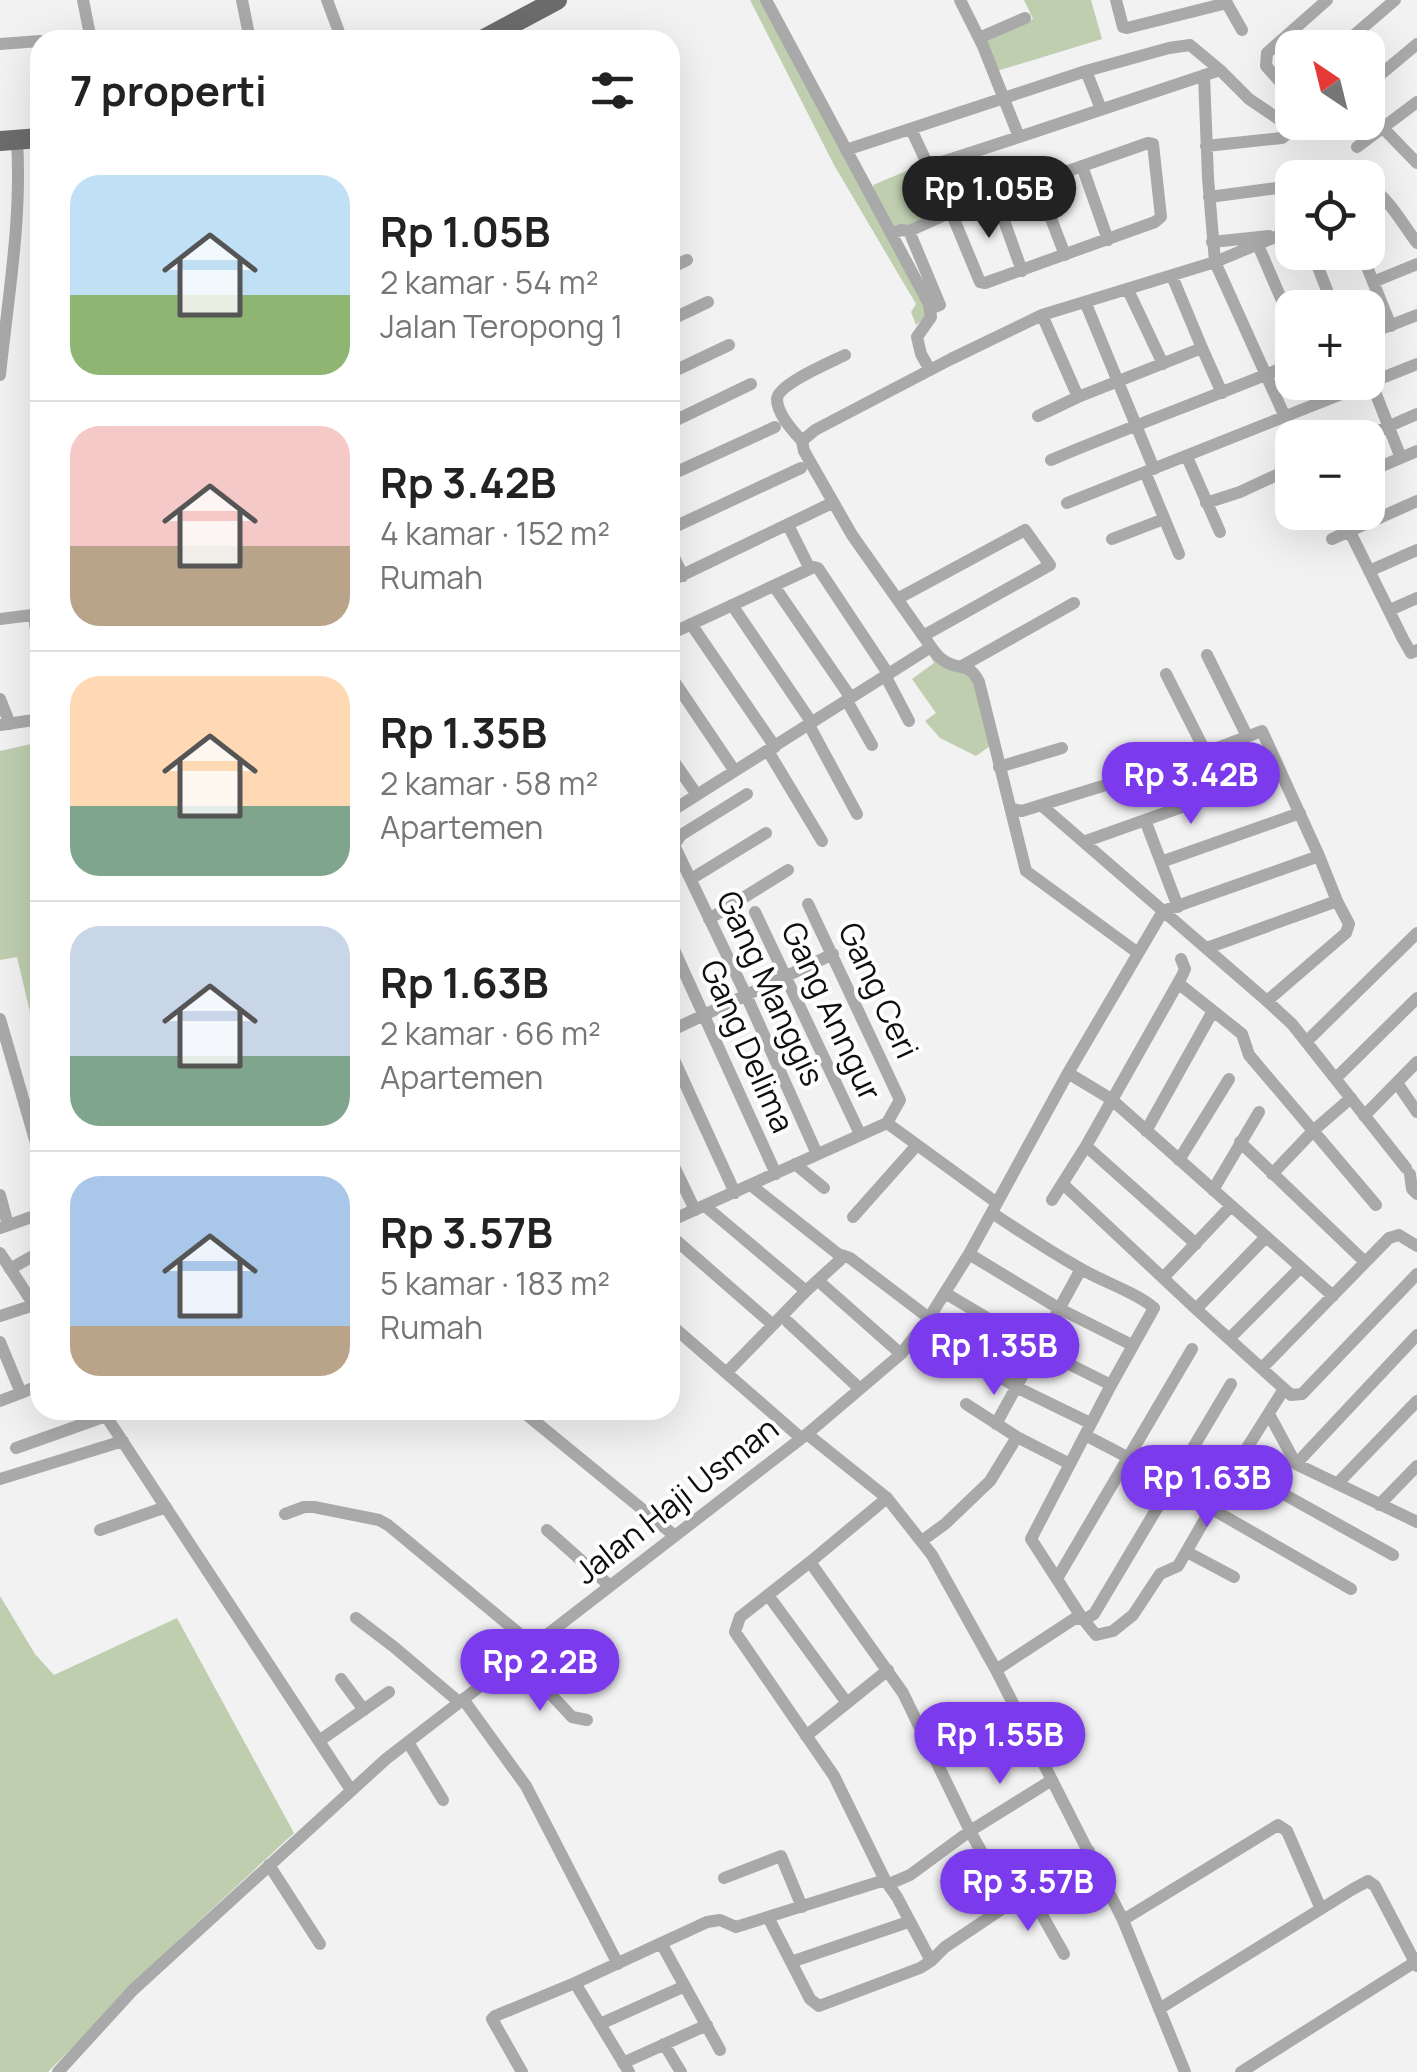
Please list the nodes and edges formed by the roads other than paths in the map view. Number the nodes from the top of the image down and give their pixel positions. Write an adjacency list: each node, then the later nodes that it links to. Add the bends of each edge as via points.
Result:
1 (83, 0): 12 (street)
2 (242, 0): 13 (street)
3 (326, 0): 14 (street)
4 (557, 0): 15 (main road)
5 (766, 0): 40 (street)
6 (960, 0): 19 (street)
7 (1116, 0): 10 (street, via 1127,28)
8 (1327, 0): 17 (street)
9 (1395, 0): 18 (street)
10 (1226, 1): 16 (street)
11 (1025, 18): 19 (street)
12 (88, 30)
13 (248, 30)
14 (338, 30)
15 (501, 30)
16 (1242, 30)
17 (1292, 30)
18 (1360, 30)
19 (979, 38): 29 (street)
20 (30, 42): 21 (street)
21 (0, 44)
22 (1417, 44): 26 (street)
23 (1275, 45): 27 (street, via 1266,53 1266,66)
24 (1220, 70): 25 (street, via 1190,45); 28 (street); 38 (street, via 1288,129 1282,138)
25 (1086, 71): 29 (street); 31 (street)
26 (1385, 71)
27 (1275, 75)
28 (1204, 76): 31 (street); 38 (street)
29 (1004, 96): 33 (street); 35 (street)
30 (1417, 102): 32 (street)
31 (1100, 109): 35 (street)
32 (1385, 126)
33 (912, 129): 35 (street, via 933,165); 40 (street)
34 (1385, 130): 41 (street)
35 (1018, 138)
36 (8, 140): 85 (street, via 20,181)
37 (1367, 140): 39 (street)
38 (1206, 146): 45 (street)
39 (1357, 147)
40 (846, 150): 50 (street)
41 (1416, 160)
42 (1082, 166): 43 (street); 53 (street); 53 (street, via 1153,144 1162,217)
43 (1037, 182): 46 (street); 57 (street)
44 (1275, 188): 45 (street)
45 (1209, 197): 54 (street)
46 (996, 198): 48 (street); 63 (street)
47 (1385, 200): 55 (street)
48 (951, 212): 49 (street); 63 (street, via 980,282)
49 (909, 230): 50 (street); 70 (street, via 940,304)
50 (892, 234): 70 (street)
51 (1275, 236): 54 (street)
52 (1275, 239): 56 (street)
53 (1108, 240): 57 (street)
54 (1212, 242): 59 (street)
55 (1417, 243)
56 (1258, 245): 59 (street); 67 (street)
57 (1065, 255): 63 (street)
58 (688, 260): 60 (street)
59 (1215, 262): 64 (street); 86 (street)
60 (680, 264)
61 (1417, 264): 65 (street)
62 (1368, 270): 65 (street)
63 (1022, 271)
64 (1172, 276): 66 (street); 77 (street)
65 (1373, 282): 74 (street)
66 (1128, 290): 69 (street); 79 (street)
67 (1277, 290)
68 (708, 302): 71 (street)
69 (1086, 304): 73 (street); 87 (street)
70 (930, 309): 82 (street, via 916,337)
71 (680, 315)
72 (1417, 315): 74 (street)
73 (1042, 316): 82 (street); 90 (street)
74 (1391, 326): 75 (street)
75 (1385, 328)
76 (729, 345): 81 (street)
77 (1202, 348): 79 (street); 89 (street)
78 (845, 354): 101 (street, via 778,396)
79 (1163, 364): 87 (street)
80 (1417, 364): 84 (street)
81 (680, 368)
82 (930, 370): 101 (street)
83 (1275, 371): 86 (street)
84 (1385, 374)
85 (0, 375)
86 (1265, 375): 89 (street); 95 (street)
87 (1120, 382): 90 (street); 97 (street)
88 (751, 384): 96 (street)
89 (1222, 393): 97 (street)
90 (1078, 397): 94 (street)
91 (1321, 400): 95 (street)
92 (1377, 400): 98 (street)
93 (1417, 414): 98 (street)
94 (1038, 416)
95 (1285, 416): 103 (street)
96 (680, 418)
97 (1136, 424): 105 (street); 109 (street)
98 (1388, 426): 100 (street); 104 (street)
99 (775, 427): 108 (street)
100 (1385, 427)
101 (802, 442): 112 (street)
102 (1417, 452): 104 (street)
103 (1186, 456): 109 (street); 113 (street)
104 (1401, 458): 106 (street)
105 (1052, 460)
106 (1385, 465)
107 (802, 468): 117 (street)
108 (680, 470)
109 (1149, 470): 114 (street); 116 (street)
110 (1275, 476): 113 (street)
111 (1417, 502): 115 (street)
112 (832, 503): 118 (street); 130 (street)
113 (1206, 503): 120 (street)
114 (1067, 504)
115 (1385, 515)
116 (1164, 518): 121 (street); 124 (street)
117 (680, 525)
118 (788, 526): 125 (street); 127 (street)
119 (1349, 530): 122 (street); 126 (street)
120 (1220, 532)
121 (1112, 539)
122 (1332, 539)
123 (1417, 550): 126 (street)
124 (1179, 554)
125 (814, 569): 128 (street); 143 (street)
126 (1370, 571): 133 (street)
127 (680, 577)
128 (774, 586): 132 (street); 146 (street)
129 (1417, 598): 133 (street)
130 (897, 599): 138 (street); 138 (street, via 1025,530 1050,565)
131 (1074, 604): 141 (street)
132 (732, 605): 136 (street); 149 (street)
133 (1390, 610): 139 (street, via 1411,653)
134 (30, 616): 135 (street)
135 (0, 619)
136 (692, 624): 137 (street); 154 (street)
137 (680, 629)
138 (927, 642): 141 (street, via 944,661); 143 (street)
139 (1417, 650)
140 (1207, 655): 151 (street)
141 (962, 666): 156 (street, via 979,682)
142 (1166, 674): 155 (street)
143 (887, 676): 146 (street); 148 (street)
144 (680, 690): 159 (street)
145 (0, 698): 150 (street)
146 (849, 700): 149 (street); 152 (street)
147 (30, 721): 150 (street)
148 (909, 722)
149 (810, 724): 154 (street); 165 (street)
150 (5, 725)
151 (1247, 736): 155 (street); 157 (street, via 1262,730)
152 (872, 745)
153 (1062, 748): 156 (street)
154 (772, 749): 159 (street); 170 (street)
155 (1206, 752): 162 (street)
156 (999, 767): 164 (street)
157 (1279, 768): 166 (street); 167 (street)
158 (680, 770): 161 (street)
159 (734, 770): 161 (street)
160 (747, 794): 169 (street)
161 (698, 795): 163 (street)
162 (1042, 805): 164 (street); 171 (street)
163 (680, 806)
164 (1012, 809): 185 (street, via 1026,872)
165 (857, 814)
166 (1300, 814): 172 (street); 174 (street)
167 (1145, 820): 171 (street); 174 (street)
168 (766, 834): 176 (street)
169 (680, 836)
170 (822, 841)
171 (1086, 841): 180 (street)
172 (1319, 856): 177 (street); 179 (street)
173 (680, 860): 176 (street, Gang Manggis)
174 (1161, 862): 179 (street)
175 (788, 870): 182 (street)
176 (691, 879): 182 (street, Gang Manggis)
177 (1337, 902): 184 (street); 193 (street, via 1349,924 1346,933)
178 (808, 904): 186 (street, Gang Ceri)
179 (1178, 907): 180 (street)
180 (1162, 911): 184 (street); 185 (street, Jalan Haji Usman)
181 (755, 912): 189 (street, Gang Anngur)
182 (709, 919): 191 (street, Gang Manggis)
183 (1417, 933): 198 (street)
184 (1207, 948): 193 (street)
185 (1138, 953): 201 (street, Jalan Haji Usman)
186 (832, 954): 189 (street); 211 (street, Gang Ceri, via 900,1100)
187 (1181, 959): 190 (street, via 1185,969)
188 (680, 963): 195 (street, Gang Delima)
189 (784, 976): 191 (street); 214 (street, Gang Anngur)
190 (1178, 982): 194 (street); 206 (street)
191 (746, 995): 195 (street); 218 (street, Gang Manggis)
192 (1417, 998): 202 (street)
193 (1268, 1001): 198 (street)
194 (1213, 1011): 212 (street, via 1242,1034 1249,1055); 213 (street)
195 (705, 1015): 197 (street); 221 (street, Gang Delima)
196 (0, 1019): 210 (street)
197 (680, 1026)
198 (1306, 1042): 202 (street)
199 (1417, 1062): 204 (street)
200 (680, 1073): 228 (street)
201 (1068, 1073): 206 (street); 235 (street, Jalan Haji Usman)
202 (1336, 1078): 205 (street)
203 (1229, 1079): 219 (street)
204 (1397, 1082): 208 (street); 209 (street)
205 (1351, 1098): 209 (street); 212 (street)
206 (1111, 1099): 213 (street); 217 (street)
207 (1259, 1112): 215 (street)
208 (1417, 1112)
209 (1364, 1116): 229 (street, via 1408,1171)
210 (30, 1122)
211 (886, 1124): 214 (street); 216 (street)
212 (1314, 1130): 222 (street); 232 (street)
213 (1146, 1131): 219 (street)
214 (860, 1134): 218 (street)
215 (1240, 1142): 222 (street); 227 (street)
216 (916, 1145): 235 (street); 237 (street)
217 (1086, 1146): 224 (street); 242 (street)
218 (818, 1154): 220 (street)
219 (1179, 1160): 227 (street)
220 (795, 1164): 221 (street); 226 (street)
221 (776, 1174): 225 (street)
222 (1272, 1174): 248 (street)
223 (680, 1175): 234 (street)
224 (1063, 1184): 231 (street); 253 (street)
225 (752, 1186): 228 (street); 246 (street)
226 (824, 1188)
227 (1214, 1190): 233 (street)
228 (735, 1194): 234 (street)
229 (1417, 1194)
230 (0, 1195): 239 (street)
231 (1052, 1200)
232 (1376, 1205)
233 (1231, 1206): 240 (street); 242 (street)
234 (700, 1208): 236 (street); 255 (street)
235 (994, 1208): 245 (street, Jalan Haji Usman); 251 (street)
236 (680, 1217)
237 (853, 1217)
238 (30, 1218): 239 (street)
239 (4, 1227)
240 (1266, 1237): 250 (street); 260 (street)
241 (680, 1244): 263 (street)
242 (1196, 1244): 253 (street)
243 (1417, 1246): 248 (street, via 1394,1235)
244 (0, 1253): 249 (street)
245 (969, 1254): 256 (street, Jalan Haji Usman); 259 (street)
246 (839, 1256): 255 (street); 264 (street)
247 (30, 1257): 249 (street)
248 (1366, 1262): 257 (street)
249 (10, 1268): 258 (street)
250 (1300, 1268): 257 (street); 267 (street)
251 (1081, 1269): 259 (street); 269 (street, via 1154,1308)
252 (1417, 1274): 280 (street, via 1302,1394)
253 (1163, 1278): 260 (street)
254 (822, 1285): 272 (street)
255 (806, 1291): 263 (street)
256 (945, 1292): 264 (street, Jalan Haji Usman); 270 (street)
257 (1333, 1296): 273 (street)
258 (30, 1299)
259 (1060, 1309): 269 (street); 270 (street)
260 (1196, 1309): 267 (street)
261 (30, 1311): 262 (street)
262 (0, 1316)
263 (780, 1323): 274 (street); 277 (street)
264 (925, 1323): 272 (street, Jalan Haji Usman); 278 (street)
265 (680, 1333): 274 (street)
266 (1417, 1336): 297 (street)
267 (1229, 1339): 273 (street)
268 (0, 1342): 281 (street)
269 (1132, 1345): 276 (street)
270 (1038, 1349): 276 (street); 278 (street)
271 (1192, 1349): 295 (street)
272 (901, 1354): 277 (street, Jalan Haji Usman)
273 (1262, 1368): 280 (street)
274 (726, 1373): 291 (street)
275 (1231, 1384): 302 (street)
276 (1110, 1385): 290 (street)
277 (858, 1388): 291 (street, Jalan Haji Usman)
278 (1018, 1388): 289 (street); 290 (street)
279 (30, 1389): 281 (street)
280 (1284, 1389): 285 (street)
281 (20, 1393): 282 (street)
282 (0, 1401)
283 (1417, 1401): 301 (street)
284 (966, 1404): 289 (street)
285 (1268, 1414): 297 (street); 299 (street)
286 (86, 1420): 294 (street)
287 (109, 1420): 293 (street)
288 (533, 1420): 311 (street)
289 (996, 1424): 292 (street)
290 (1088, 1429): 295 (street); 296 (street)
291 (804, 1436): 303 (street); 311 (street, Jalan Haji Usman)
292 (1017, 1437): 296 (street); 312 (street, via 990,1481)
293 (123, 1441): 300 (street); 305 (street)
294 (16, 1448)
295 (1128, 1458): 302 (street); 316 (street)
296 (1070, 1464): 316 (street, via 1031,1539)
297 (1296, 1464): 301 (street)
298 (1417, 1466): 304 (street)
299 (1235, 1467): 306 (street); 314 (street)
300 (0, 1479)
301 (1337, 1484): 304 (street)
302 (1168, 1486): 306 (street); 322 (street, via 1094,1614)
303 (887, 1498): 312 (street); 315 (street)
304 (1380, 1505): 308 (street)
305 (166, 1507): 309 (street); 334 (street)
306 (1212, 1509): 313 (street); 319 (street)
307 (285, 1514): 323 (street, via 314,1507 379,1520)
308 (1417, 1522)
309 (100, 1530)
310 (546, 1530): 318 (street)
311 (675, 1536): 318 (street, Jalan Haji Usman)
312 (922, 1540): 326 (street)
313 (1187, 1552): 317 (street); 322 (street, via 1113,1631 1096,1635)
314 (1393, 1555)
315 (810, 1562): 320 (street); 325 (street)
316 (1058, 1578): 322 (street)
317 (1234, 1578)
318 (610, 1586): 323 (street, Jalan Haji Usman)
319 (1350, 1589)
320 (768, 1595): 330 (street); 333 (street, via 740,1617 735,1632)
321 (356, 1618): 329 (street)
322 (1082, 1618): 326 (street)
323 (533, 1645): 324 (street, Jalan Haji Usman)
324 (517, 1658): 329 (street, Jalan Haji Usman); 332 (street, via 572,1717)
325 (888, 1670): 330 (street); 339 (street)
326 (996, 1670): 336 (street)
327 (341, 1679): 331 (street)
328 (389, 1692): 331 (street)
329 (461, 1701): 335 (street, Jalan Haji Usman); 356 (street, via 526,1786)
330 (847, 1703): 333 (street)
331 (364, 1710): 334 (street)
332 (587, 1720)
333 (806, 1736): 343 (street, via 834,1776)
334 (318, 1741): 337 (street)
335 (408, 1742): 337 (street, Jalan Haji Usman); 338 (street)
336 (1052, 1780): 339 (street); 340 (street)
337 (350, 1790): 341 (street, Jalan Haji Usman)
338 (443, 1800)
339 (970, 1831): 343 (street, via 910,1875); 345 (street)
340 (1089, 1851): 344 (street); 349 (street)
341 (269, 1864): 352 (street); 366 (street, Jalan Haji Usman, via 133,1990)
342 (724, 1878): 346 (street, via 782,1856)
343 (887, 1882): 346 (street); 350 (street)
344 (1029, 1892): 345 (street); 353 (street)
345 (1010, 1904): 354 (street)
346 (802, 1908): 348 (street)
347 (1320, 1910): 349 (street, via 1278,1825); 357 (street, via 1372,1882); 360 (street)
348 (769, 1918): 351 (street, via 736,1927 714,1921); 355 (street)
349 (1123, 1920): 360 (street)
350 (908, 1922): 354 (street); 355 (street)
351 (661, 1943): 356 (street); 359 (street)
352 (320, 1944)
353 (1064, 1954)
354 (931, 1960): 355 (street, via 819,2006)
355 (792, 1962)
356 (618, 1964): 358 (street)
357 (1416, 1964): 370 (street)
358 (575, 1984): 361 (street); 367 (street, via 492,2018)
359 (685, 1986): 361 (street); 362 (street)
360 (1159, 2009): 369 (street)
361 (600, 2024): 365 (street)
362 (706, 2025): 363 (street); 364 (street)
363 (664, 2044): 365 (street); 368 (street)
364 (720, 2050)
365 (626, 2067)
366 (58, 2072)
367 (522, 2072)
368 (681, 2072)
369 (1186, 2072)
370 (1241, 2072)

